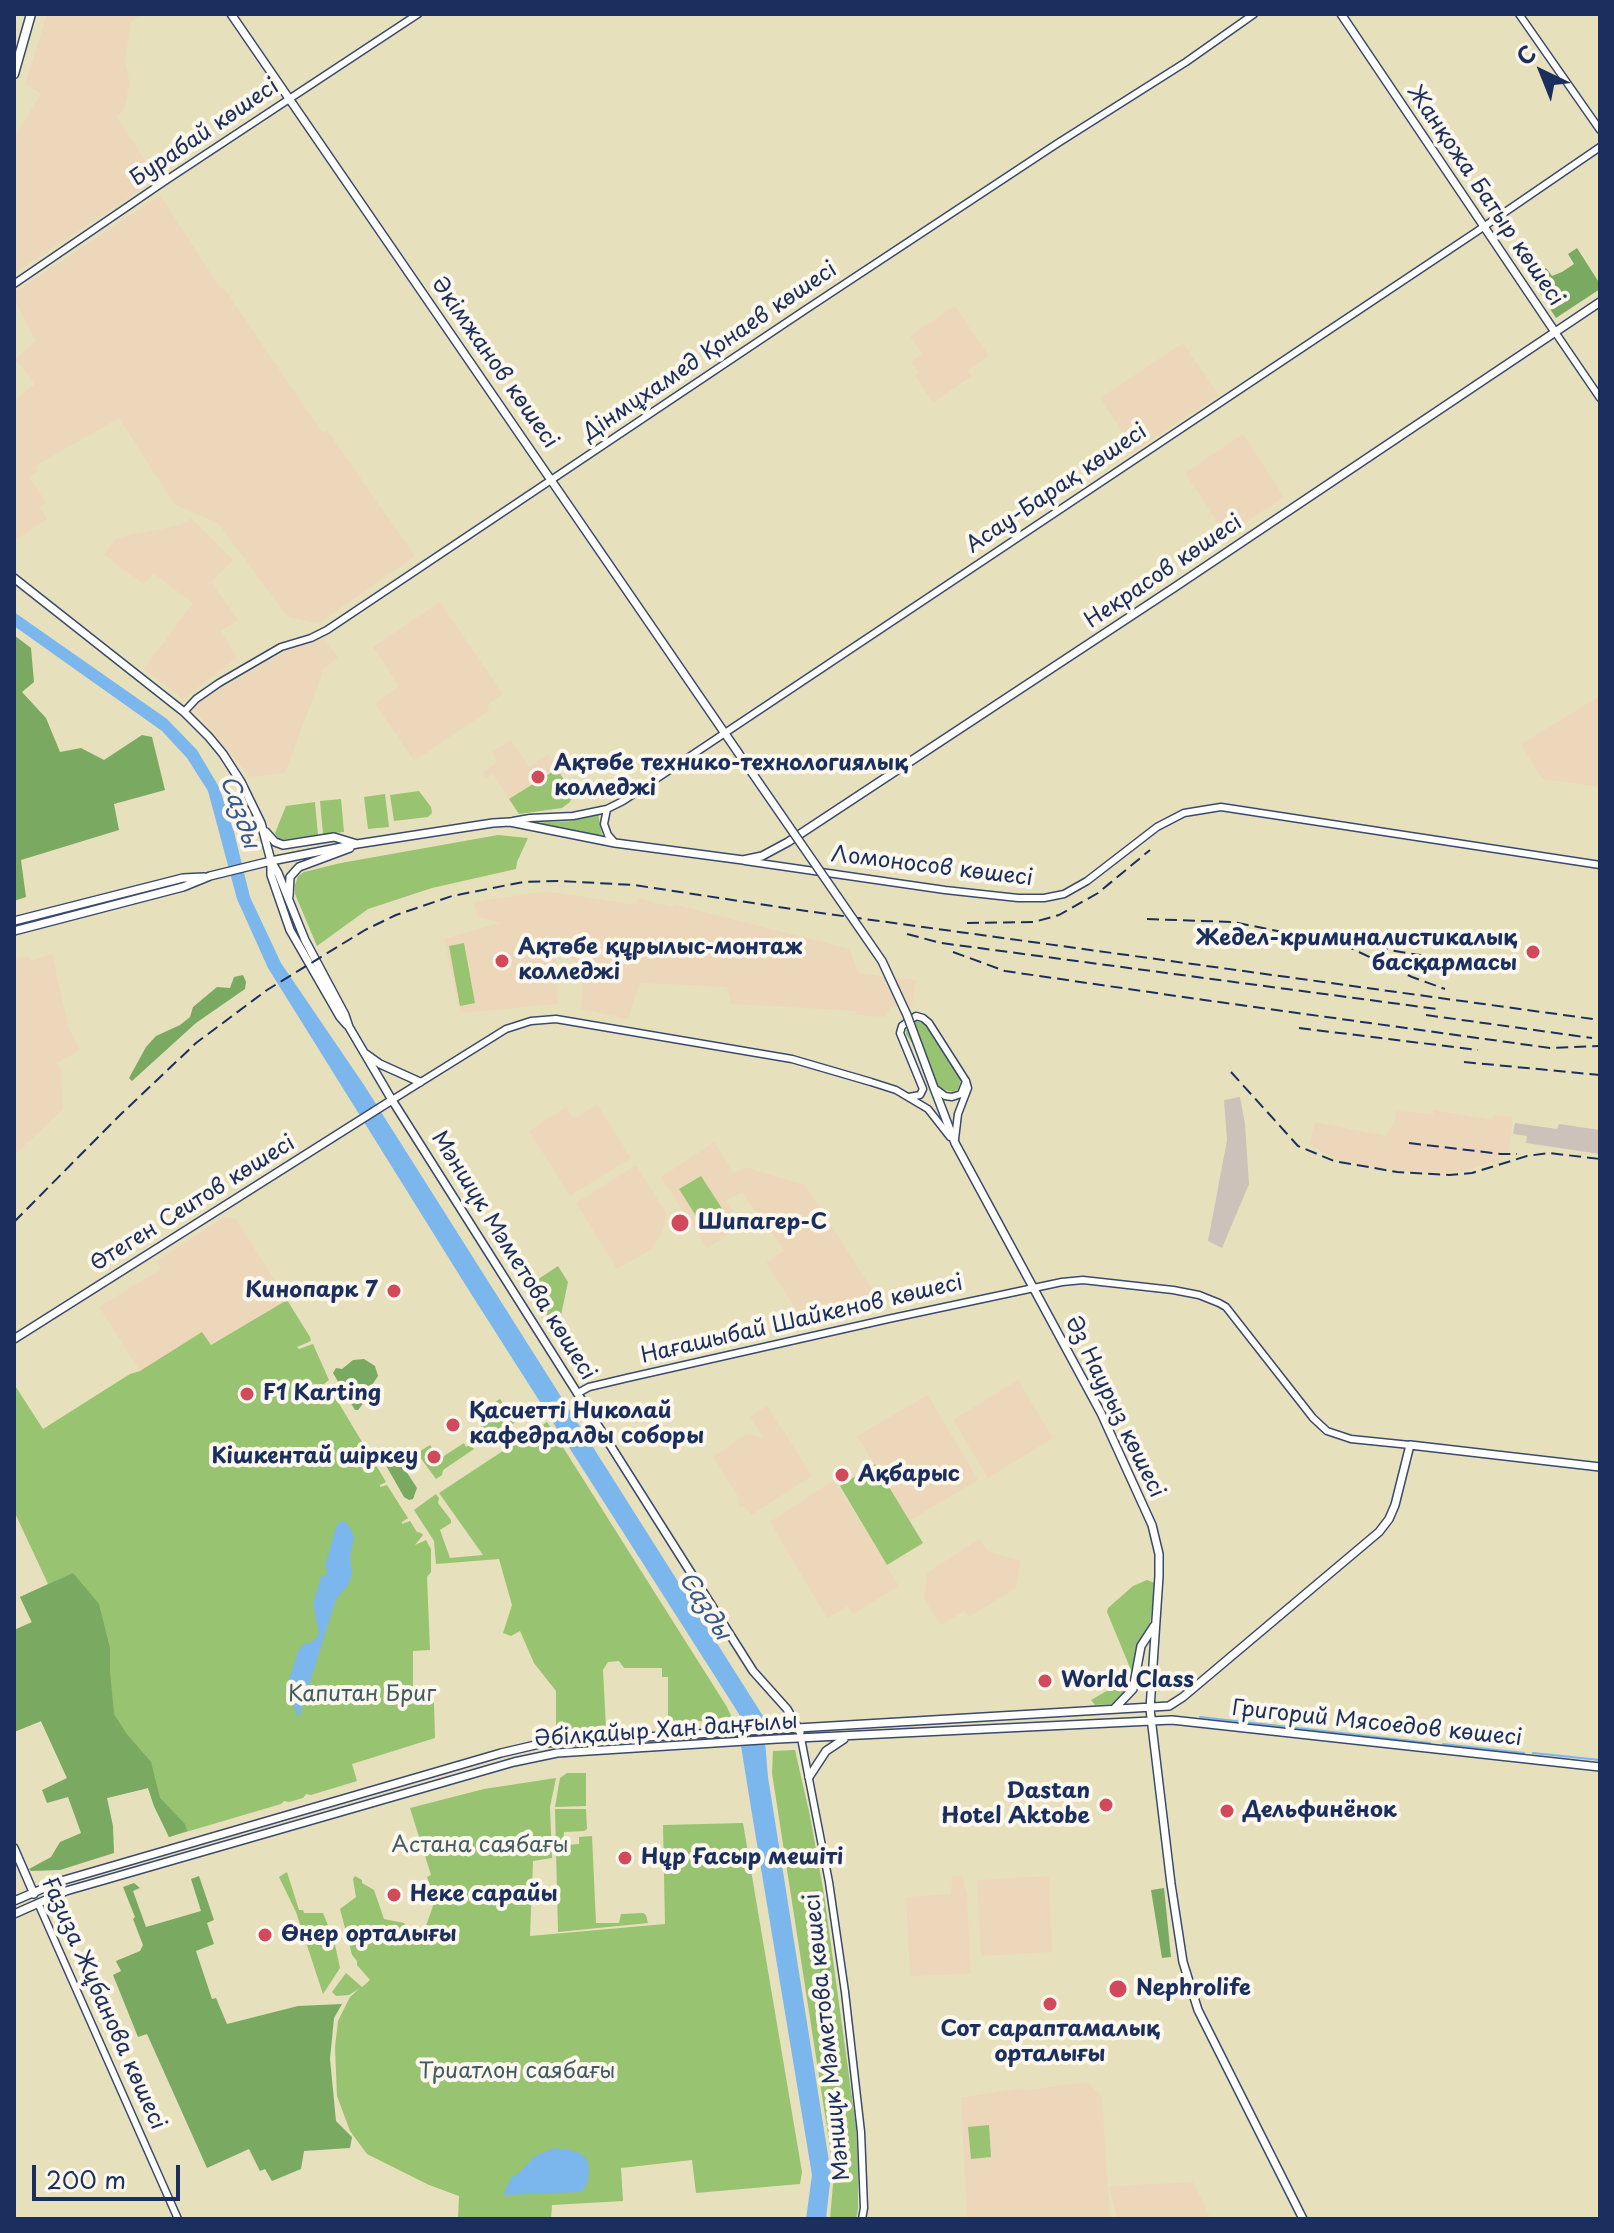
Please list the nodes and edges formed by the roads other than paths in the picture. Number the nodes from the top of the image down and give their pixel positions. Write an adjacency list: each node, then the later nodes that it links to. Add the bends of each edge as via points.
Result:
1 (31, 14): 7 (highway)
2 (231, 14): 8 (main road, Әкімжанов көшесі)
3 (418, 14): 8 (street, Бурабай көшесі)
4 (1254, 14): 16 (street, Дінмұхамед Қонаев көшесі)
5 (1341, 14): 11 (main road, Жанқожа Батыр көшесі)
6 (1519, 14): 9 (street)
7 (14, 74)
8 (290, 98): 12 (street, Бурабай көшесі); 16 (main road, Әкімжанов көшесі)
9 (1600, 130)
10 (1600, 147): 11 (street, Асау-Барақ көшесі)
11 (1484, 227): 14 (main road, Жанқожа Батыр көшесі); 19 (street, Асау-Барақ көшесі)
12 (14, 284)
13 (1600, 302): 14 (main road, Некрасов көшесі)
14 (1555, 332): 15 (street, Жанқожа Батыр көшесі); 25 (main road, Некрасов көшесі, via 781,847)
15 (1600, 398)
16 (552, 479): 18 (street, Дінмұхамед Қонаев көшесі, via 327,630 281,647 196,699); 19 (main road, Әкімжанов көшесі)
17 (14, 578): 18 (main road, Мәншүк Мәметова көшесі)
18 (184, 712): 22 (main road, Мәншүк Мәметова көшесі, via 223,754)
19 (726, 734): 20 (street, Асау-Барақ көшесі); 38 (main road, Әкімжанов көшесі, bridge, via 882,961)
20 (607, 809): 21 (street, Асау-Барақ көшесі); 23 (street, via 604,824)
21 (514, 821): 23 (main road, Ломоносов көшесі); 24 (main road, Ломоносов көшесі)
22 (261, 823): 24 (main road, via 278,844 334,837); 26 (main road, Мәншүк Мәметова көшесі)
23 (615, 843): 25 (main road, Ломоносов көшесі)
24 (357, 844): 26 (main road); 29 (main road, via 295,870)
25 (743, 860): 27 (street, Ломоносов көшесі, via 945,890 1044,898 1087,881 1157,827 1184,813 1221,807)
26 (271, 861): 28 (main road); 29 (main road, Мәншүк Мәметова көшесі); 34 (main road, Мәншүк Мәметова көшесі, via 277,895 294,937)
27 (1600, 865)
28 (210, 876): 30 (main road); 31 (main road)
29 (289, 902): 34 (main road, Мәншүк Мәметова көшесі)
30 (79, 904): 31 (main road); 32 (main road)
31 (81, 914): 33 (main road)
32 (14, 921)
33 (14, 931)
34 (349, 1027): 35 (main road, Мәншүк Мәметова көшесі)
35 (364, 1053): 37 (main road); 40 (main road, Мәншүк Мәметова көшесі)
36 (966, 1081): 38 (street, via 961,1094 952,1097); 39 (street, via 929,1023 916,1016 900,1033 923,1089); 41 (street)
37 (420, 1082): 39 (street, via 506,1029 556,1019 792,1059); 40 (street)
38 (934, 1088): 41 (main road, Әз Наурыз көшесі)
39 (909, 1097): 41 (street, via 933,1114)
40 (392, 1100): 43 (main road, Өтеген Сеитов көшесі); 44 (main road, Мәншүк Мәметова көшесі)
41 (955, 1143): 42 (main road, Әз Наурыз көшесі)
42 (1035, 1288): 44 (street, Нағашыбай Шайкенов көшесі); 45 (street, Нағашыбай Шайкенов көшесі, via 1083,1280 1173,1290 1219,1303 1327,1431); 47 (main road, Әз Наурыз көшесі, via 1152,1525 1159,1554)
43 (14, 1339)
44 (578, 1393): 55 (main road, Мәншүк Мәметова көшесі, via 753,1671)
45 (1410, 1445): 46 (main road); 48 (main road, via 1395,1505 1379,1532 1183,1697)
46 (1600, 1467)
47 (1156, 1625): 48 (main road, Әз Наурыз көшесі); 49 (main road, via 1141,1646 1133,1689)
48 (1150, 1709): 49 (main road, Әбілқайыр Хан даңғылы); 51 (main road, Әз Наурыз көшесі)
49 (1112, 1710): 50 (main road, Әбілқайыр Хан даңғылы)
50 (1086, 1711): 52 (main road, Әбілқайыр Хан даңғылы); 53 (main road)
51 (1151, 1720): 53 (main road, Әбілқайыр Хан даңғылы); 64 (main road, Григорий Мясоедов көшесі); 77 (main road, Әз Наурыз көшесі, via 1180,1951 1190,1988)
52 (912, 1722): 54 (main road, Әбілқайыр Хан даңғылы); 56 (main road)
53 (1086, 1723): 56 (main road, Әбілқайыр Хан даңғылы)
54 (860, 1725): 55 (main road, Әбілқайыр Хан даңғылы); 59 (main road)
55 (799, 1728): 57 (main road, Әбілқайыр Хан даңғылы); 60 (main road, Мәншүк Мәметова көшесі)
56 (912, 1733): 59 (main road, Әбілқайыр Хан даңғылы)
57 (672, 1735): 61 (main road, Әбілқайыр Хан даңғылы); 62 (main road)
58 (849, 1736): 59 (main road, Әбілқайыр Хан даңғылы); 60 (main road, Әбілқайыр Хан даңғылы); 65 (main road, via 826,1751)
59 (861, 1736)
60 (801, 1738): 62 (main road, Әбілқайыр Хан даңғылы); 65 (street, Мәншүк Мәметова көшесі)
61 (571, 1740): 63 (main road); 66 (main road, Әбілқайыр Хан даңғылы, via 501,1753)
62 (650, 1748): 63 (main road, Әбілқайыр Хан даңғылы)
63 (557, 1753): 69 (main road, Әбілқайыр Хан даңғылы)
64 (1600, 1767)
65 (809, 1777): 76 (street, Мәншүк Мәметова көшесі, via 845,1992 861,2132)
66 (201, 1841): 68 (main road, Әбілқайыр Хан даңғылы); 69 (main road)
67 (14, 1848): 71 (main road, Ғазиза Жұбанова көшесі)
68 (166, 1850): 70 (main road); 71 (main road, Әбілқайыр Хан даңғылы)
69 (202, 1852): 70 (main road, Әбілқайыр Хан даңғылы)
70 (170, 1862): 73 (main road, Әбілқайыр Хан даңғылы)
71 (33, 1893): 72 (main road, Әбілқайыр Хан даңғылы); 73 (main road, Ғазиза Жұбанова көшесі)
72 (14, 1901)
73 (38, 1903): 74 (main road, Әбілқайыр Хан даңғылы); 75 (street, Ғазиза Жұбанова көшесі)
74 (14, 1914)
75 (178, 2219)
76 (862, 2219)
77 (1303, 2219)

